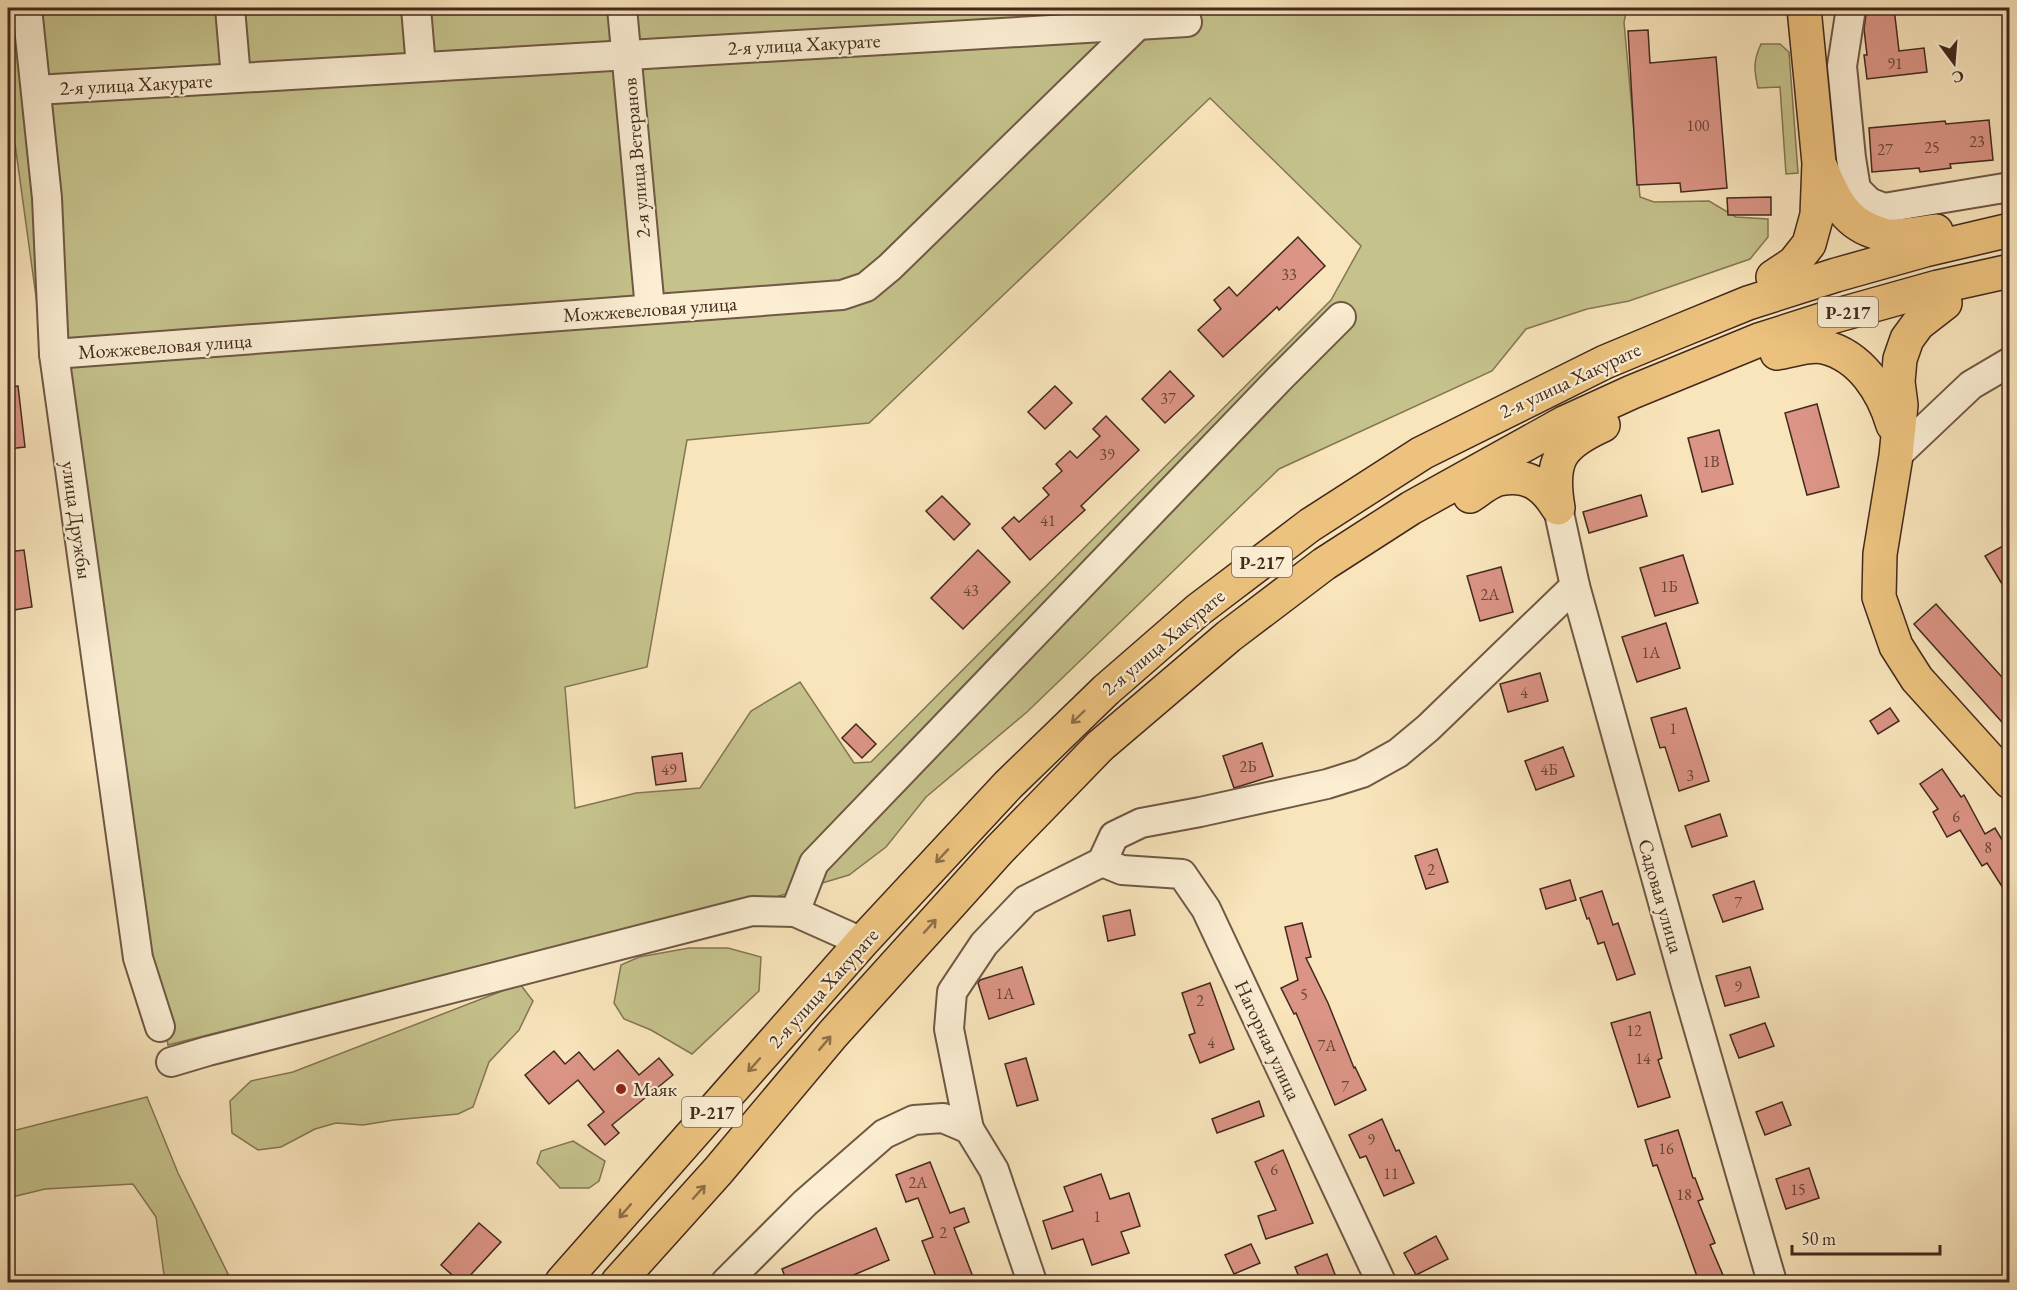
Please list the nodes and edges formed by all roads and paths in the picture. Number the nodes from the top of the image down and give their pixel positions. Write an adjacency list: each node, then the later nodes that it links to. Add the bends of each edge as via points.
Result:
1 (27, 8): 12 (street, улица Дружбы)
2 (230, 8): 11 (street, 2-я улица Хакурате)
3 (417, 8): 10 (street)
4 (622, 8): 9 (street, 2-я улица Ветеранов)
5 (1804, 8): 13 (main road)
6 (1851, 8): 14 (street, via 1842,66 1856,189 1869,202 1884,208)
7 (1187, 22): 8 (street, 2-я улица Хакурате)
8 (1139, 24): 9 (street, 2-я улица Хакурате); 22 (street, Можжевеловая улица, via 866,287 842,295)
9 (626, 55): 10 (street, 2-я улица Хакурате); 22 (street, 2-я улица Ветеранов)
10 (421, 67): 11 (street, 2-я улица Хакурате)
11 (236, 78): 12 (street, 2-я улица Хакурате)
12 (36, 90): 25 (street, улица Дружбы, via 48,207)
13 (1819, 163): 17 (main road, via 1841,209 1867,229 1887,236); 20 (main road, via 1817,215 1809,244 1794,263)
14 (2010, 187)
15 (2010, 222): 17 (main road)
16 (2010, 231): 20 (main road, 2-я улица Хакурате / Р-217)
17 (1928, 232): 20 (main road)
18 (2010, 271): 24 (main road, 2-я улица Хакурате / Р-217, via 1831,317)
19 (2010, 287): 21 (main road)
20 (1755, 289): 36 (main road, 2-я улица Хакурате / Р-217, one-way to 36, via 1422,453 1310,525 1198,610 1106,690 1008,785)
21 (1945, 303): 24 (main road); 28 (main road, via 1918,324 1900,359)
22 (650, 309): 25 (street, Можжевеловая улица)
23 (1341, 317): 35 (street, via 814,863)
24 (1767, 350): 27 (main road); 28 (main road, via 1823,347 1850,359 1876,384 1887,406); 33 (main road, 2-я улица Хакурате / Р-217, via 1642,388 1564,423 1411,508 1324,564 1229,636 1100,746)
25 (54, 354): 37 (street, улица Дружбы, via 138,958)
26 (2010, 362): 28 (street, via 1971,385)
27 (1580, 436): 29 (main road); 30 (main road, via 1559,459 1555,476)
28 (1897, 446): 32 (main road, via 1880,554 1879,597 1896,646 1917,679)
29 (1498, 479): 30 (main road, via 1520,477 1539,484); 33 (main road, via 1346,572 1167,703)
30 (1558, 508): 31 (street, Садовая улица)
31 (1575, 586): 34 (street, via 1398,753 1362,773 1327,783 1141,823 1114,836); 45 (street, Садовая улица)
32 (2010, 782)
33 (1050, 797): 40 (main road, 2-я улица Хакурате / Р-217, one-way to 33, via 833,1034)
34 (1102, 862): 39 (street, via 1026,900 984,944 952,992 949,1029); 44 (street, Нагорная улица, via 1122,870 1182,874 1206,909)
35 (795, 912): 36 (street); 38 (street, via 752,911)
36 (862, 942): 41 (main road, 2-я улица Хакурате / Р-217, one-way to 41)
37 (160, 1027)
38 (171, 1062)
39 (969, 1129): 42 (street, via 943,1118 914,1120 884,1134 805,1203); 43 (street, via 994,1170)
40 (628, 1275)
41 (562, 1282)
42 (726, 1282)
43 (1032, 1282)
44 (1381, 1282)
45 (1772, 1282)

